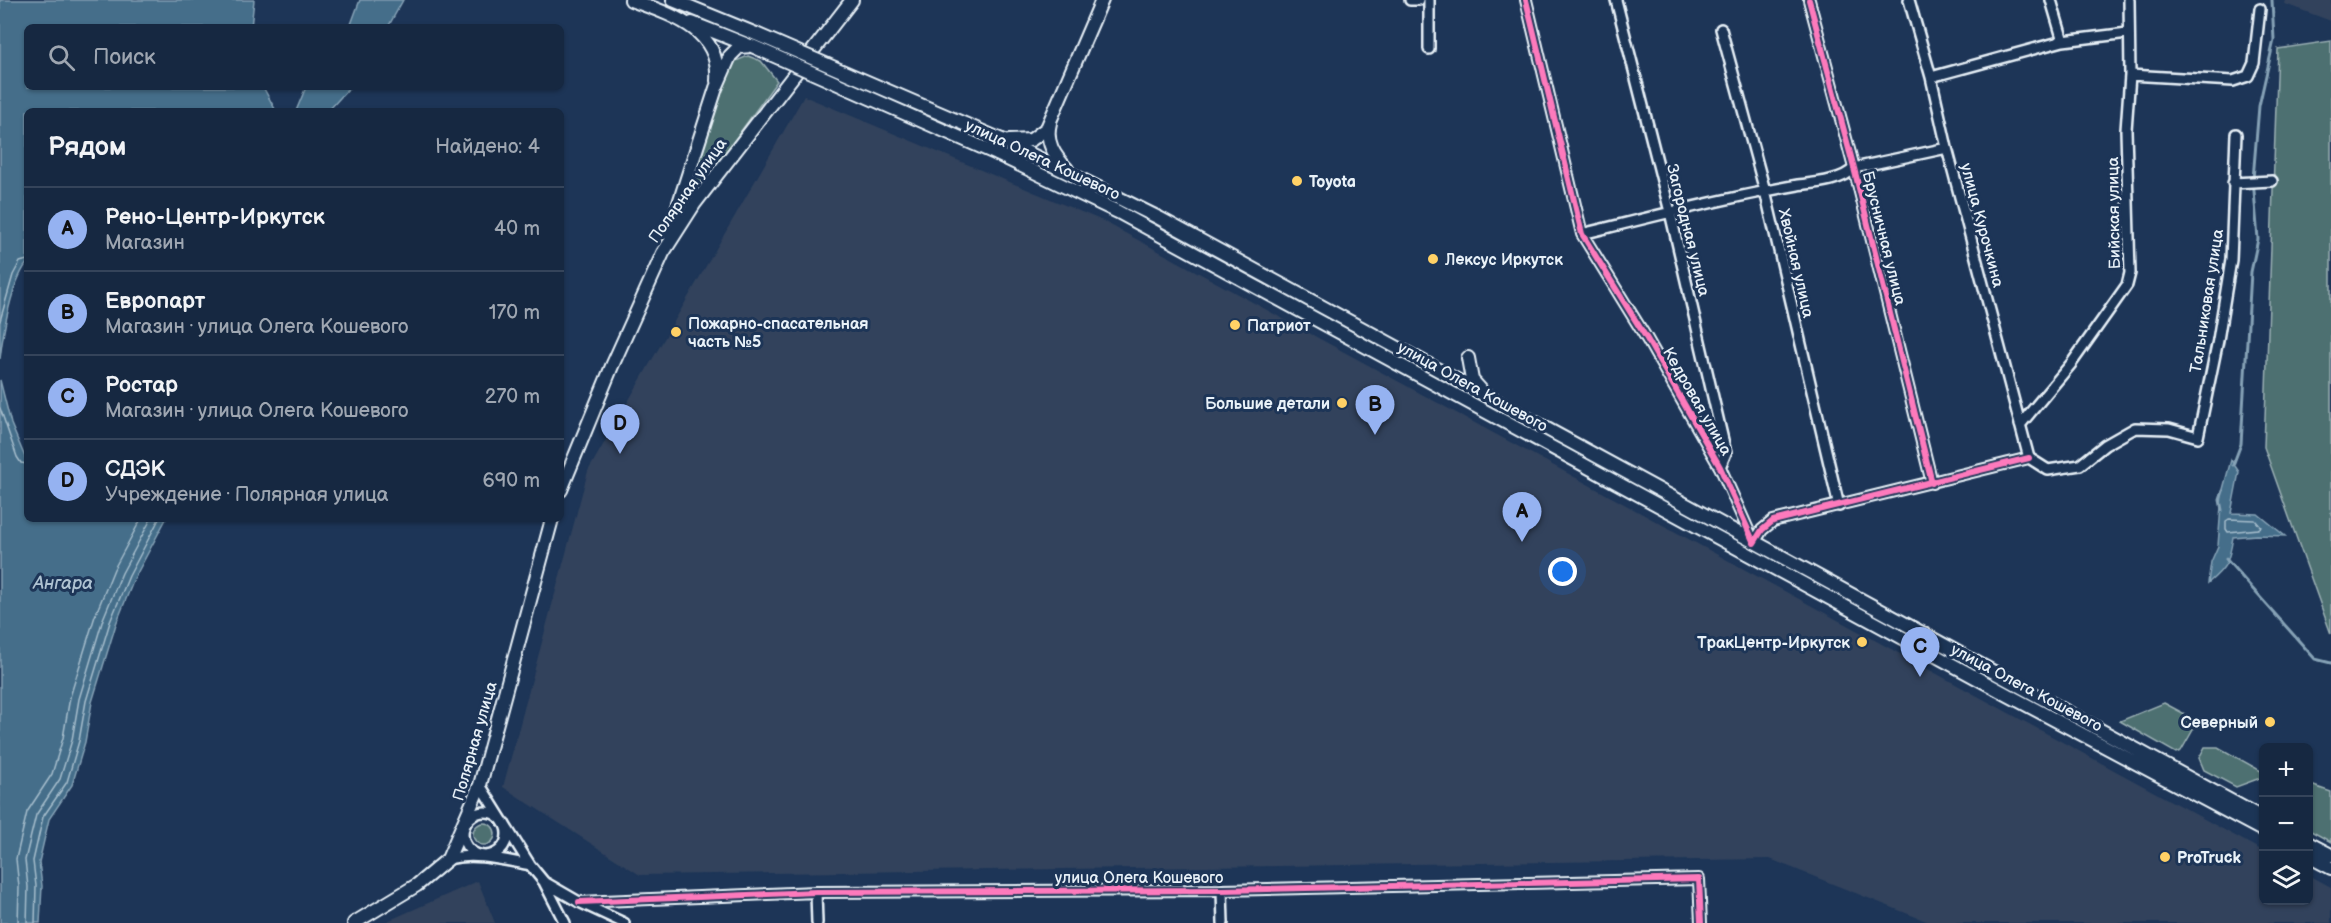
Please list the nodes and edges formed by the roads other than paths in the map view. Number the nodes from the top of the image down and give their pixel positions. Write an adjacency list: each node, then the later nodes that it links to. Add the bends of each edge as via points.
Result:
1 (631, 0): 14 (main road)
2 (673, 0): 18 (main road, улица Олега Кошевого)
3 (852, 0): 35 (main road, Полярная улица, via 695,203)
4 (1102, 0): 24 (main road)
5 (1410, 0): 6 (street)
6 (1419, 0)
7 (1429, 0): 20 (street)
8 (1526, 0): 34 (street, Кедровая улица)
9 (1616, 0): 33 (street, Загородная улица)
10 (1809, 0): 28 (street, Брусничная улица)
11 (1909, 0): 22 (street, улица Курочкина)
12 (2051, 0): 19 (street)
13 (2129, 0): 17 (street, Бийская улица)
14 (650, 7): 18 (main road, улица Олега Кошевого); 23 (main road, via 680,20 706,40 717,61)
15 (2260, 9): 21 (street, via 2254,63 2248,76 2233,81)
16 (1721, 29): 32 (street, Хвойная улица)
17 (2128, 33): 19 (street); 21 (street, Бийская улица)
18 (754, 40): 23 (main road, via 733,52); 26 (main road, улица Олега Кошевого, bridge); 47 (main road, улица Олега Кошевого, bridge, via 1129,218)
19 (2063, 41): 22 (street)
20 (1430, 49)
21 (2130, 75): 38 (street, Бийская улица, via 2126,130 2130,273 2127,285 2071,364)
22 (1931, 77): 27 (street, улица Курочкина)
23 (716, 88): 35 (main road)
24 (1050, 122): 26 (main road, via 1031,140); 29 (main road, via 1048,136 1052,149)
25 (2236, 134): 31 (street, Тальниковая улица)
26 (1002, 140): 29 (main road, улица Олега Кошевого)
27 (1947, 148): 28 (street); 38 (street, улица Курочкина)
28 (1854, 168): 32 (street, via 1847,174); 42 (street, Брусничная улица)
29 (1072, 174): 37 (main road, улица Олега Кошевого)
30 (2272, 181): 31 (street)
31 (2234, 183): 39 (street, Тальниковая улица, via 2231,260 2198,437 2169,429 2135,429 2104,445 2080,465 2048,470)
32 (1765, 191): 33 (street); 43 (street, Хвойная улица)
33 (1670, 212): 34 (street); 40 (street, Загородная улица, via 1726,453)
34 (1582, 234): 40 (street, Кедровая улица)
35 (663, 253): 41 (main road, Полярная улица)
36 (1468, 357): 37 (main road, via 1472,380)
37 (1496, 402): 45 (main road, улица Олега Кошевого)
38 (2020, 425): 39 (street, улица Курочкина)
39 (2029, 459): 42 (street)
40 (1720, 466): 45 (street, Кедровая улица)
41 (564, 483)
42 (1932, 483): 43 (street)
43 (1839, 506): 45 (street, via 1773,521)
44 (551, 522): 46 (main road, Полярная улица)
45 (1754, 543): 47 (main road, улица Олега Кошевого)
46 (480, 785): 49 (main road, Полярная улица); 50 (street)
47 (2225, 804): 48 (main road, улица Олега Кошевого); 51 (main road, улица Олега Кошевого)
48 (2259, 817)
49 (466, 822): 50 (street, via 474,814 488,812); 54 (street, via 462,831 465,845); 55 (main road, Полярная улица)
50 (504, 824): 54 (street, via 505,844 495,854); 57 (street)
51 (2259, 828)
52 (2313, 846): 53 (main road)
53 (2331, 855)
54 (482, 856): 55 (street); 57 (street)
55 (448, 859): 63 (main road, Полярная улица, via 417,885)
56 (2313, 859): 58 (main road)
57 (530, 864): 59 (street)
58 (2331, 868)
59 (544, 882): 62 (street); 64 (street)
60 (1222, 890): 61 (street, улица Олега Кошевого); 67 (street); 68 (street, улица Олега Кошевого, via 1699,879)
61 (816, 892): 62 (street, улица Олега Кошевого); 66 (street)
62 (579, 902): 65 (street)
63 (354, 923)
64 (566, 923)
65 (624, 923)
66 (817, 923)
67 (1223, 923)
68 (1701, 923)

